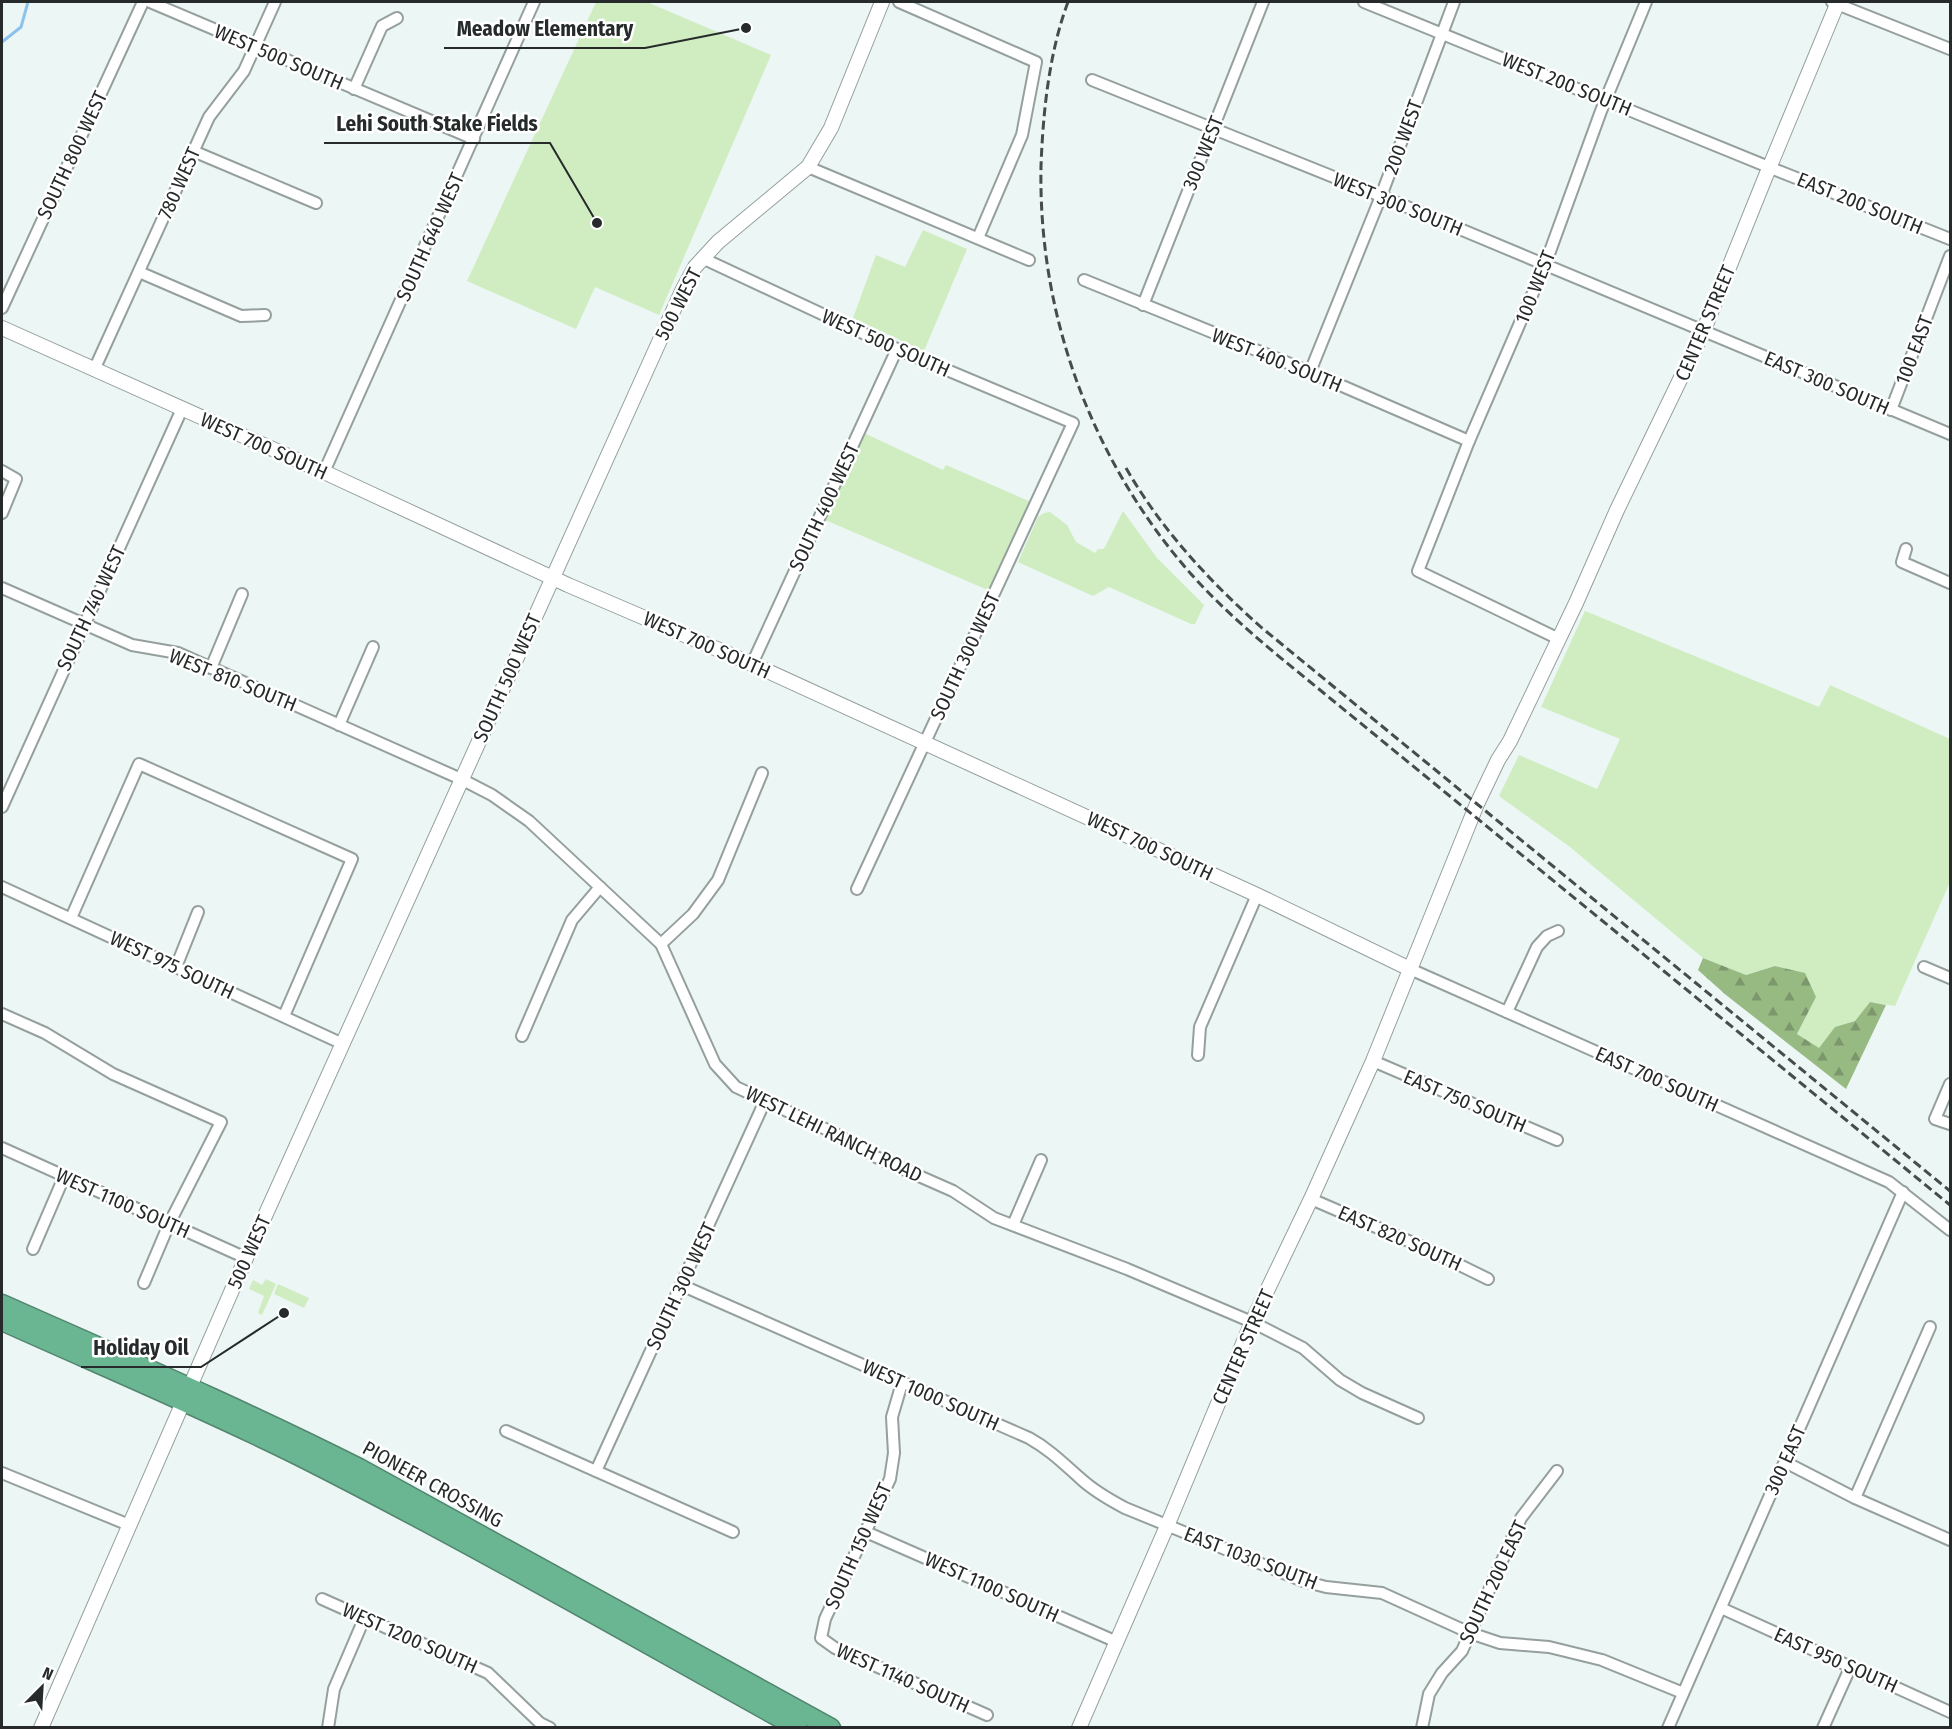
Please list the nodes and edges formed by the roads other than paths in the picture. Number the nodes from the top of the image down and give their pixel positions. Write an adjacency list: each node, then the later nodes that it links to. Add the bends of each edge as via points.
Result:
1 (143, 2): 35 (street, SOUTH 800 WEST)
2 (150, 2): 14 (street, WEST 500 SOUTH)
3 (275, 2): 14 (street, 780 WEST)
4 (534, 2): 20 (street, SOUTH 640 WEST)
5 (882, 2): 22 (street, 500 WEST, via 831,128)
6 (899, 2): 26 (street, via 1036,62 1023,135)
7 (1263, 2): 19 (street, 300 WEST)
8 (1364, 2): 13 (street, WEST 200 SOUTH)
9 (1454, 2): 13 (street, 200 WEST)
10 (1646, 2): 18 (street, 100 WEST)
11 (1836, 2): 15 (street); 23 (street, CENTER STREET)
12 (397, 18): 17 (street, via 382,26)
13 (1441, 33): 18 (street, WEST 200 SOUTH); 24 (street, 200 WEST)
14 (255, 48): 17 (street, WEST 500 SOUTH); 21 (street, 780 WEST, via 244,71 209,117)
15 (1950, 49)
16 (1092, 80): 19 (street, WEST 300 SOUTH)
17 (354, 89): 20 (street, WEST 500 SOUTH)
18 (1606, 100): 23 (street, WEST 200 SOUTH); 31 (street, 100 WEST)
19 (1212, 129): 24 (street, WEST 300 SOUTH); 34 (street, 300 WEST)
20 (474, 140): 48 (street, SOUTH 640 WEST)
21 (194, 151): 25 (street); 32 (street, 780 WEST)
22 (808, 167): 26 (street); 29 (street, 500 WEST)
23 (1769, 167): 27 (street, EAST 200 SOUTH); 38 (street, CENTER STREET)
24 (1381, 196): 31 (street, WEST 300 SOUTH); 41 (street, 200 WEST)
25 (316, 203)
26 (978, 238): 30 (street)
27 (1950, 239)
28 (1950, 256): 43 (street, 100 EAST)
29 (702, 258): 39 (street, WEST 500 SOUTH); 51 (street, 500 WEST, via 683,289)
30 (1029, 260)
31 (1545, 265): 38 (street, WEST 300 SOUTH); 46 (street, 100 WEST)
32 (139, 272): 36 (street, via 241,316); 40 (street, 780 WEST)
33 (1084, 280): 34 (street, WEST 400 SOUTH)
34 (1143, 305): 41 (street, WEST 400 SOUTH)
35 (2, 308)
36 (265, 315)
37 (2, 328): 40 (street, WEST 700 SOUTH)
38 (1704, 332): 43 (street, EAST 300 SOUTH); 56 (street, CENTER STREET)
39 (897, 349): 44 (street, WEST 500 SOUTH); 58 (street, SOUTH 400 WEST)
40 (94, 370): 42 (street, WEST 700 SOUTH)
41 (1310, 372): 46 (street, WEST 400 SOUTH)
42 (183, 409): 48 (street, WEST 700 SOUTH); 55 (street, SOUTH 740 WEST)
43 (1891, 410): 45 (street, EAST 300 SOUTH)
44 (1073, 423): 61 (street, SOUTH 300 WEST)
45 (1950, 434)
46 (1469, 441): 56 (street, 100 WEST, via 1418,571)
47 (2, 471): 49 (street, via 16,478)
48 (324, 472): 51 (street, WEST 700 SOUTH)
49 (2, 513)
50 (1906, 549): 52 (street, via 1902,562)
51 (552, 577): 58 (street, WEST 700 SOUTH); 63 (street, SOUTH 500 WEST)
52 (1950, 583)
53 (2, 588): 55 (street, WEST 810 SOUTH)
54 (242, 594): 59 (street)
55 (84, 624): 59 (street, WEST 810 SOUTH, via 132,645 178,653); 64 (street, SOUTH 740 WEST)
56 (1559, 639): 75 (street, CENTER STREET, via 1454,864)
57 (373, 647): 60 (street)
58 (752, 664): 61 (street, WEST 700 SOUTH)
59 (211, 668): 60 (street, WEST 810 SOUTH)
60 (339, 724): 63 (street, WEST 810 SOUTH)
61 (925, 743): 67 (street, SOUTH 300 WEST); 68 (street, WEST 700 SOUTH)
62 (762, 772): 72 (street, via 718,880 693,914)
63 (461, 779): 66 (street, WEST LEHI RANCH ROAD, via 529,821); 81 (street, 500 WEST)
64 (2, 807)
65 (2, 887): 70 (street, WEST 975 SOUTH)
66 (600, 887): 72 (street, WEST LEHI RANCH ROAD); 80 (street, via 572,920)
67 (857, 889)
68 (1257, 895): 75 (street, WEST 700 SOUTH); 82 (street, via 1200,1027)
69 (198, 912): 73 (street)
70 (70, 918): 73 (street, WEST 975 SOUTH); 79 (street, via 139,764 352,859)
71 (1558, 931): 77 (street, via 1537,946)
72 (661, 944): 85 (street, WEST LEHI RANCH ROAD, via 715,1064 736,1087)
73 (176, 967): 79 (street, WEST 975 SOUTH)
74 (1924, 967): 76 (street)
75 (1410, 969): 77 (street, EAST 700 SOUTH); 83 (street, CENTER STREET)
76 (1950, 978)
77 (1507, 1012): 91 (street, EAST 700 SOUTH)
78 (2, 1014): 93 (street, via 45,1033 113,1074 221,1122)
79 (284, 1016): 81 (street, WEST 975 SOUTH)
80 (522, 1036)
81 (343, 1044): 97 (street, 500 WEST)
82 (1198, 1055)
83 (1373, 1061): 87 (street, EAST 750 SOUTH); 92 (street, CENTER STREET)
84 (1950, 1084): 86 (street, via 1935,1119)
85 (765, 1101): 94 (street, WEST LEHI RANCH ROAD, via 953,1191 994,1218); 100 (street, SOUTH 300 WEST)
86 (1950, 1124)
87 (1557, 1140)
88 (2, 1148): 90 (street, WEST 1100 SOUTH)
89 (1041, 1160): 94 (street)
90 (64, 1177): 93 (street, WEST 1100 SOUTH); 96 (street)
91 (1903, 1192): 95 (street, EAST 700 SOUTH); 109 (street, 300 EAST)
92 (1311, 1199): 98 (street, EAST 820 SOUTH); 103 (street, CENTER STREET)
93 (169, 1224): 97 (street, WEST 1100 SOUTH); 99 (street)
94 (1013, 1225): 103 (street, WEST LEHI RANCH ROAD)
95 (1950, 1230)
96 (33, 1249)
97 (246, 1258): 106 (street, 500 WEST)
98 (1488, 1279)
99 (144, 1283)
100 (681, 1285): 105 (street, WEST 1000 SOUTH); 110 (street, SOUTH 300 WEST)
101 (2, 1304): 106 (highway, PIONEER CROSSING)
102 (2, 1321): 106 (highway, PIONEER CROSSING)
103 (1252, 1322): 107 (street, WEST LEHI RANCH ROAD, via 1303,1348 1340,1380 1362,1393); 115 (street, CENTER STREET)
104 (1930, 1327): 113 (street)
105 (902, 1383): 115 (street, WEST 1000 SOUTH, via 1040,1444 1104,1496); 117 (street, SOUTH 150 WEST, via 892,1417 894,1453 890,1479)
106 (187, 1395): 114 (street, 500 WEST); 132 (highway, PIONEER CROSSING); 133 (highway, PIONEER CROSSING, via 305,1441 359,1468)
107 (1418, 1418)
108 (506, 1431): 110 (street)
109 (1785, 1462): 113 (street); 120 (street, 300 EAST)
110 (596, 1471): 116 (street)
111 (1557, 1471): 122 (street, SOUTH 200 EAST, via 1521,1518)
112 (2, 1473): 114 (street)
113 (1855, 1498): 118 (street)
114 (129, 1525): 129 (street, 500 WEST)
115 (1167, 1526): 122 (street, EAST 1030 SOUTH, via 1303,1581 1382,1593); 124 (street, CENTER STREET)
116 (733, 1532)
117 (866, 1532): 123 (street, SOUTH 150 WEST, via 825,1619); 124 (street, WEST 1100 SOUTH)
118 (1950, 1540)
119 (322, 1599): 121 (street, WEST 1200 SOUTH)
120 (1721, 1608): 125 (street, EAST 950 SOUTH); 126 (street, 300 EAST)
121 (364, 1619): 130 (street, via 334,1689); 131 (street, WEST 1200 SOUTH, via 488,1673)
122 (1470, 1633): 126 (street, EAST 1030 SOUTH, via 1500,1642 1549,1647 1602,1659); 135 (street, SOUTH 200 EAST, via 1462,1651 1429,1694)
123 (821, 1638): 128 (street, WEST 1140 SOUTH, via 835,1648)
124 (1117, 1642): 134 (street, CENTER STREET)
125 (1851, 1666): 127 (street, EAST 950 SOUTH); 137 (street)
126 (1683, 1693): 136 (street, 300 EAST)
127 (1950, 1712)
128 (987, 1715)
129 (41, 1728)
130 (328, 1728)
131 (550, 1728)
132 (798, 1728)
133 (831, 1728)
134 (1079, 1728)
135 (1422, 1728)
136 (1668, 1728)
137 (1823, 1728)

